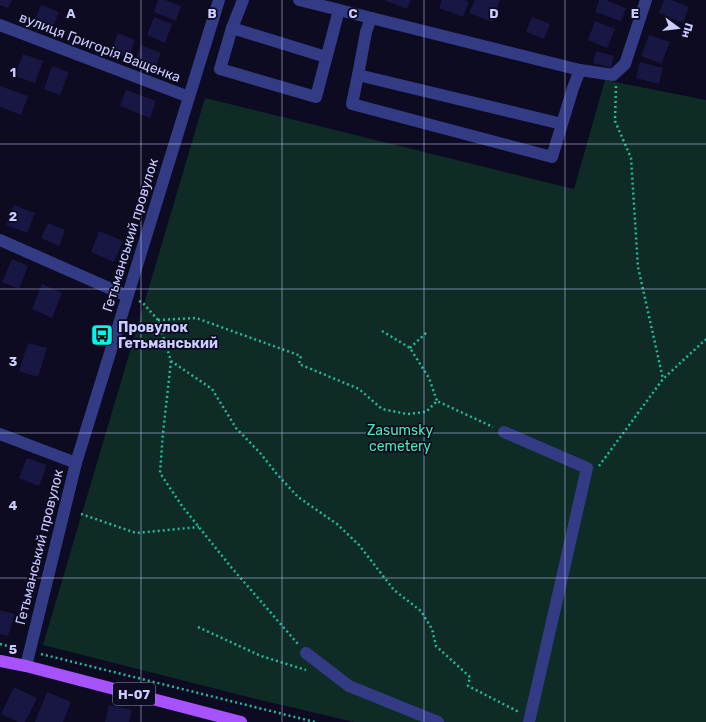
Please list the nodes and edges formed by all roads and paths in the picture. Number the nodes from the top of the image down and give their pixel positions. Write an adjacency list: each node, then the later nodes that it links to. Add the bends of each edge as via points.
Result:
1 (218, 0): 13 (street, Гетьманський провулок)
2 (243, 0): 8 (street)
3 (299, 0): 5 (street)
4 (646, 0): 12 (street, via 625,64)
5 (339, 10): 6 (street); 9 (street)
6 (371, 18): 10 (street); 11 (street)
7 (0, 25): 13 (street, вулиця Григорія Ващенка)
8 (232, 28): 9 (street); 9 (street, via 220,69 316,97)
9 (326, 57)
10 (580, 70): 12 (street); 14 (street)
11 (358, 75): 14 (street); 14 (street, via 352,104 552,157)
12 (613, 75): 23 (path, via 616,82 615,121 631,158 638,267)
13 (189, 97): 16 (street, Гетьманський провулок)
14 (562, 124)
15 (0, 240): 16 (street)
16 (127, 296): 17 (path, via 143,303); 27 (street, Гетьманський провулок)
17 (158, 320): 22 (path); 24 (path, via 196,318 301,356 299,364 359,389 382,409 408,414 426,412)
18 (382, 331): 21 (path)
19 (427, 332): 21 (path)
20 (706, 339): 23 (path)
21 (410, 348): 24 (path, via 429,378)
22 (171, 362): 30 (path, via 160,473); 38 (path, via 212,389 236,428 298,497 337,524 359,545 394,590 421,611 432,629 436,646 470,677 468,686)
23 (663, 379): 28 (path, via 598,467)
24 (437, 401): 25 (path)
25 (504, 432): 28 (street)
26 (0, 434): 27 (street)
27 (76, 462): 33 (street, Гетьманський провулок)
28 (587, 468): 38 (street)
29 (81, 514): 30 (path, via 136,533)
30 (199, 527): 34 (path)
31 (198, 627): 36 (path, via 261,656 306,670)
32 (0, 644): 33 (path)
33 (30, 651): 37 (street, Гетьманський провулок); 40 (path)
34 (306, 653): 36 (street)
35 (0, 661): 37 (main road, Н-07)
36 (319, 662): 41 (street, via 349,686)
37 (26, 666): 39 (main road, Н-07)
38 (529, 720)
39 (241, 722)
40 (315, 722)
41 (438, 722)

